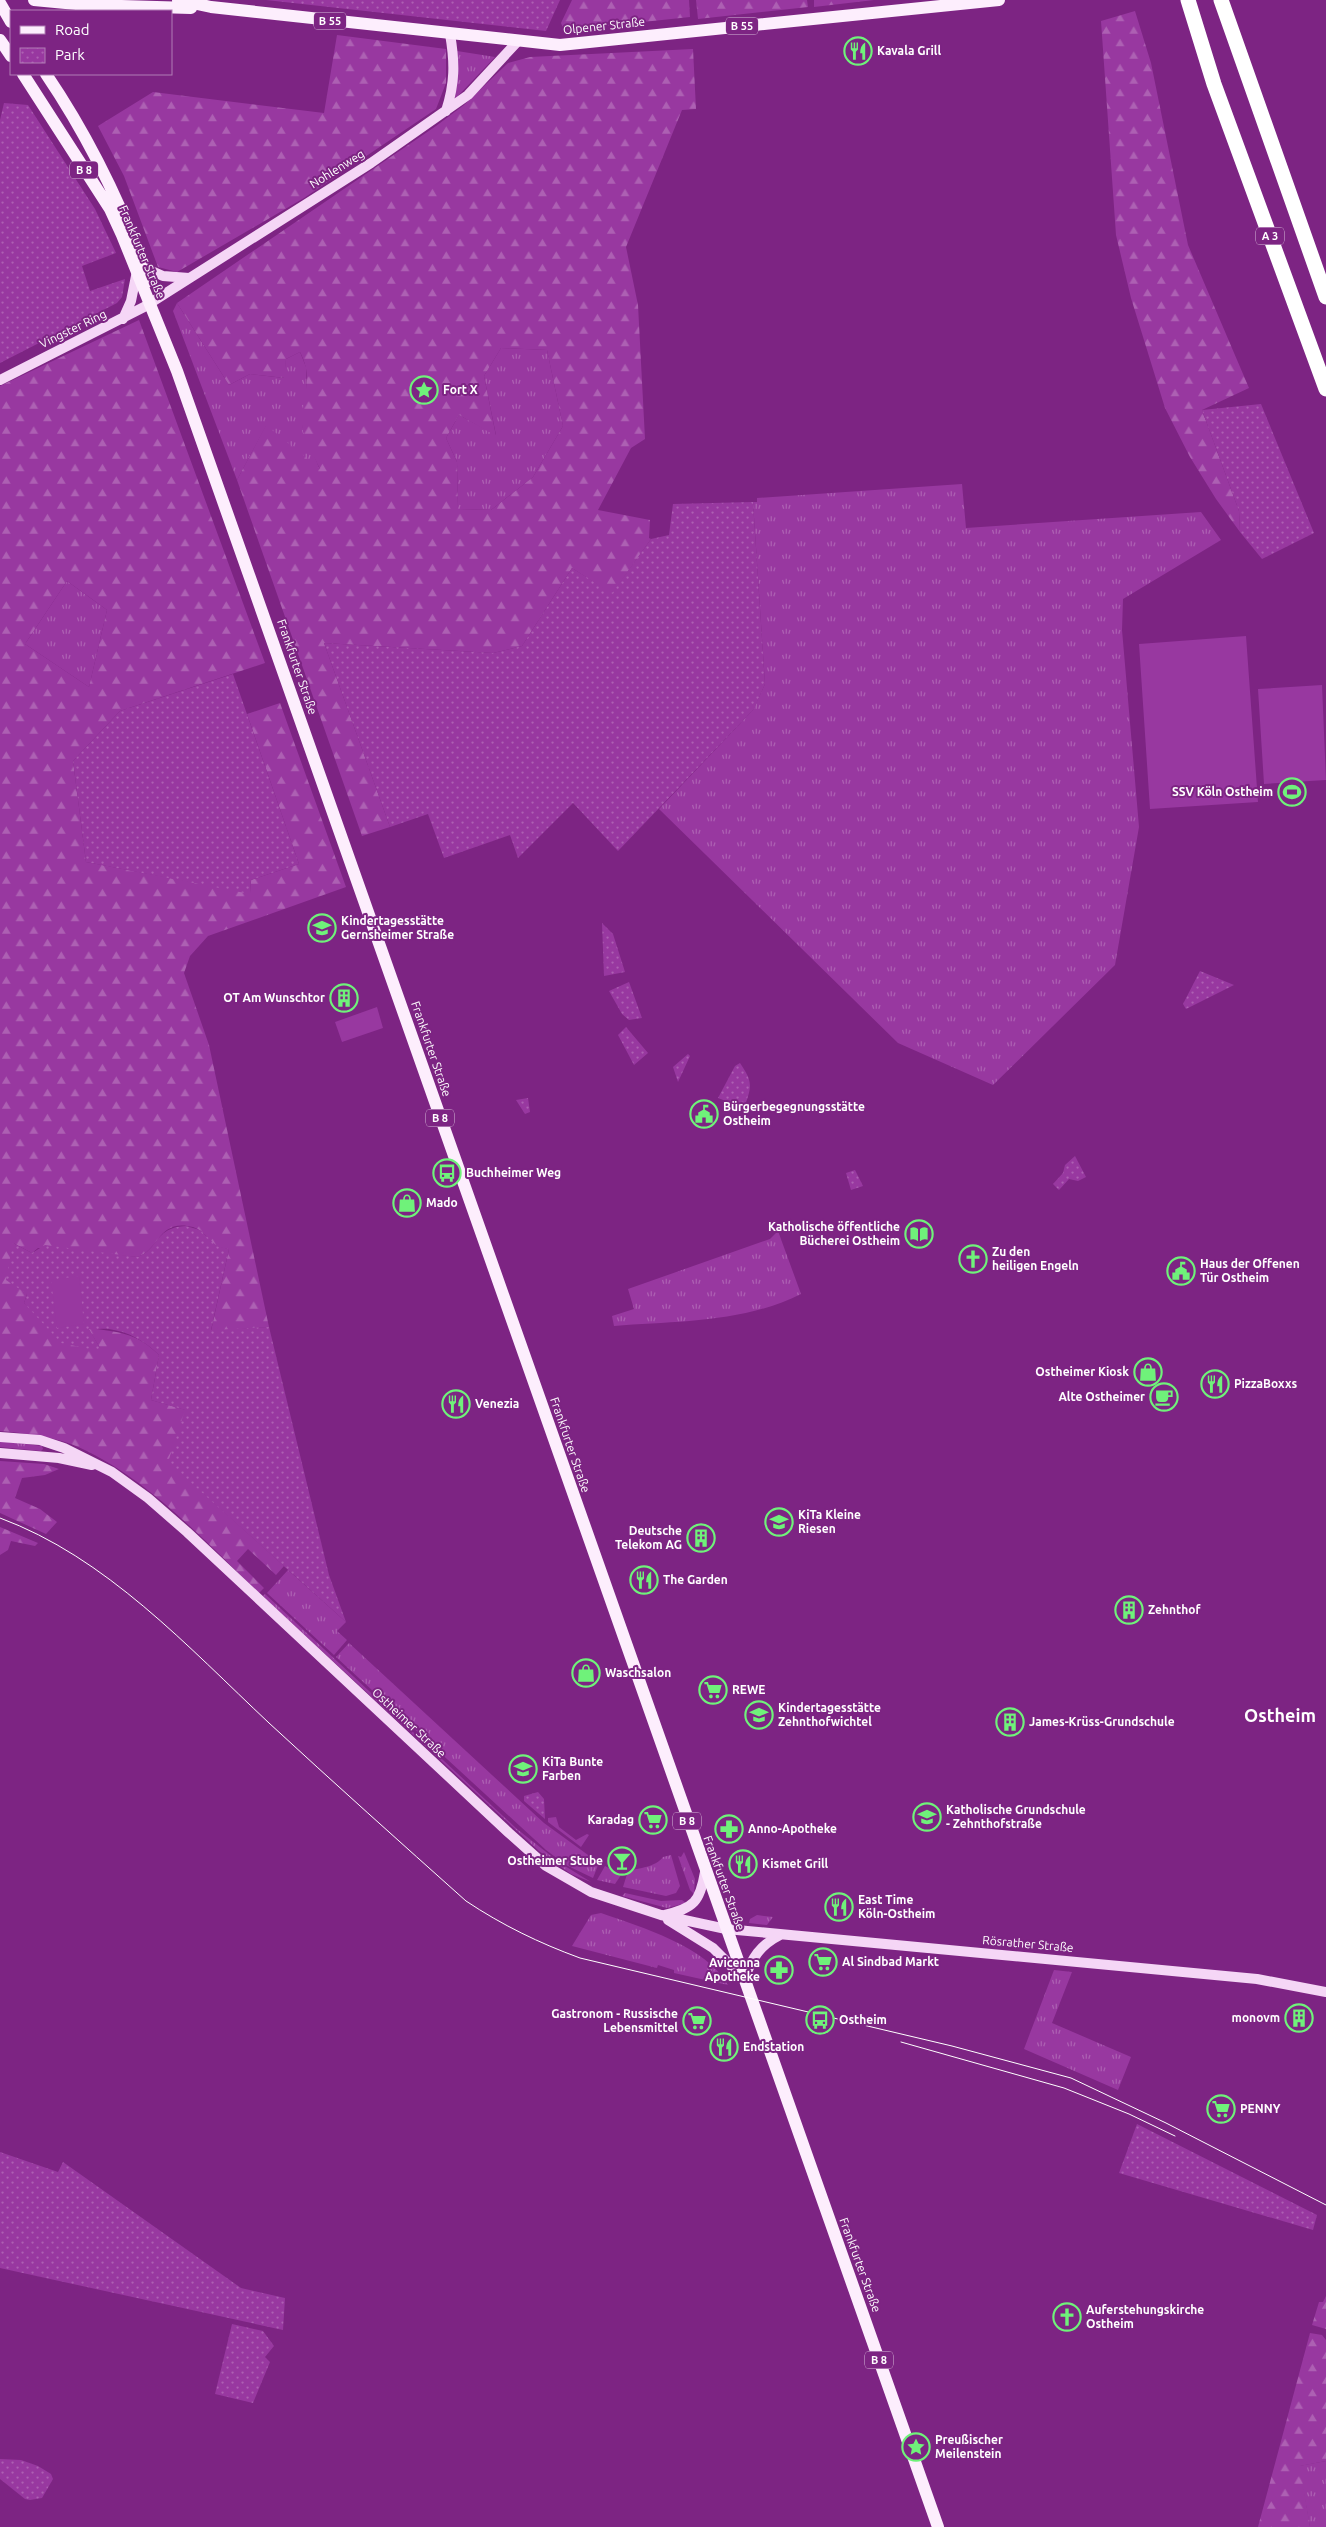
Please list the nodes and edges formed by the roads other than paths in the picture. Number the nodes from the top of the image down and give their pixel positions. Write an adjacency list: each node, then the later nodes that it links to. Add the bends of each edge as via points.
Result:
1 (34, 0): 7 (main road, Olpener Straße / B 55)
2 (178, 0): 8 (main road, Olpener Straße / B 55)
3 (999, 0): 13 (main road, Olpener Straße / B 55, via 560,45)
4 (1188, 0): 24 (highway, A 3, via 1214,84)
5 (1221, 0): 20 (highway, A 3)
6 (0, 3): 10 (main road)
7 (56, 3): 8 (main road, Olpener Straße / B 55, via 171,9); 9 (main road)
8 (211, 7): 11 (main road, Olpener Straße / B 55)
9 (34, 10)
10 (10, 20)
11 (450, 34): 13 (main road, Olpener Straße / B 55); 17 (main road, via 455,75)
12 (0, 40): 14 (main road)
13 (517, 42): 17 (main road, Nohlenweg, via 468,95)
14 (10, 55)
15 (24, 75): 18 (main road, Frankfurter Straße / B 8, via 110,209)
16 (47, 75): 18 (main road, Frankfurter Straße / B 8, via 105,172 133,236)
17 (446, 111): 19 (main road, Nohlenweg, via 371,163)
18 (141, 270): 19 (main road, via 162,276); 21 (main road, Frankfurter Straße / B 8); 22 (main road)
19 (190, 278): 21 (main road, Nohlenweg)
20 (1326, 297)
21 (153, 302): 22 (main road, Vingster Ring); 30 (main road, Frankfurter Straße / B 8, via 168,330 177,371)
22 (123, 319): 23 (main road, Vingster Ring)
23 (0, 380)
24 (1326, 389)
25 (0, 1437): 26 (main road, Ostheimer Straße)
26 (43, 1441): 28 (main road, via 45,1449); 29 (main road, Ostheimer Straße, via 83,1456)
27 (0, 1453): 28 (main road, Ostheimer Straße)
28 (41, 1456): 29 (main road, Ostheimer Straße, via 85,1463)
29 (112, 1472): 31 (main road, Ostheimer Straße, via 187,1532 546,1866 591,1892)
30 (705, 1872): 31 (main road, via 695,1903 680,1911); 32 (main road, Frankfurter Straße / B 8)
31 (661, 1915): 32 (main road, Ostheimer Straße); 34 (main road, B 8, via 713,1948)
32 (726, 1929): 33 (main road, Rösrather Straße); 34 (main road, Frankfurter Straße / B 8)
33 (781, 1935): 34 (main road, via 758,1951); 35 (main road, Rösrather Straße, via 1257,1979)
34 (744, 1979): 36 (main road, Frankfurter Straße / B 8)
35 (1326, 1992)
36 (938, 2527)

